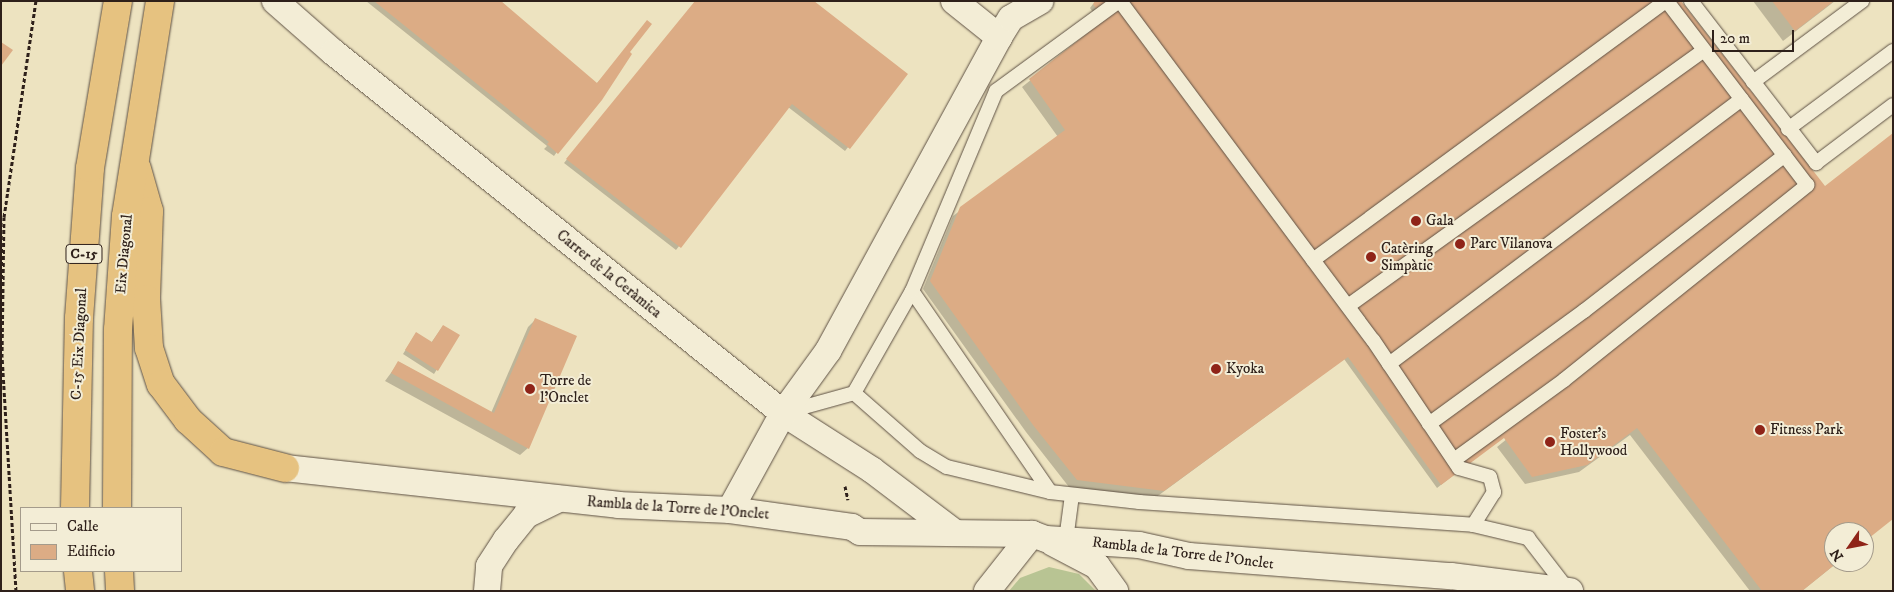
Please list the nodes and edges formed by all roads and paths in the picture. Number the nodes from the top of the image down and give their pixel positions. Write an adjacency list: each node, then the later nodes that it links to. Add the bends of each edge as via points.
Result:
1 (36, 1): 40 (path, via 4,217 2,357)
2 (118, 1): 32 (highway, C-15 Eix Diagonal / C-15, via 90,168 79,318)
3 (160, 1): 19 (highway, Eix Diagonal / C-15)
4 (275, 1): 25 (street, Carrer de la Ceràmica, via 333,52)
5 (954, 1): 11 (street)
6 (1040, 1): 11 (street, via 1011,18)
7 (1119, 1): 20 (lane); 21 (lane, via 996,91)
8 (1666, 1): 12 (lane); 20 (lane)
9 (1690, 1): 14 (lane)
10 (1862, 1): 14 (lane)
11 (999, 37): 25 (street, via 828,351)
12 (1704, 50): 15 (lane); 22 (lane)
13 (1893, 51): 17 (lane)
14 (1754, 82): 17 (lane)
15 (1742, 99): 18 (lane); 23 (lane)
16 (1893, 105): 17 (lane, via 1816,163)
17 (1788, 129)
18 (1785, 155): 26 (lane, via 1584,311); 27 (lane, via 1807,185 1564,380)
19 (134, 161): 28 (highway, via 149,210 146,299 149,348 160,384 188,420 223,452); 33 (highway, Eix Diagonal / C-15, via 126,216 118,330)
20 (1313, 260): 22 (lane)
21 (912, 291): 24 (lane); 29 (lane)
22 (1348, 306): 23 (lane)
23 (1389, 364): 26 (lane)
24 (854, 393): 25 (lane); 29 (lane, via 933,460 947,467)
25 (782, 413): 34 (street); 36 (street, Carrer de la Ceràmica, via 872,470)
26 (1429, 424): 27 (lane)
27 (1454, 460): 35 (lane, via 1459,468 1490,476 1494,492)
28 (285, 468): 31 (street, Rambla de la Torre de l'Onclet)
29 (1050, 492): 30 (lane)
30 (1072, 495): 35 (lane); 37 (lane)
31 (559, 499): 34 (street, Rambla de la Torre de l'Onclet); 43 (street, Rambla de la Torre de l'Onclet, via 526,515 506,540 489,566)
32 (75, 507)
33 (117, 507)
34 (730, 510): 36 (street, Rambla de la Torre de l'Onclet, via 852,527 860,532 941,535)
35 (1473, 525): 46 (lane, via 1528,538)
36 (954, 532): 37 (street, Rambla de la Torre de l'Onclet)
37 (1048, 538): 44 (street); 45 (street, via 1097,566); 46 (street, Rambla de la Torre de l'Onclet, via 1139,545 1190,556 1451,576)
38 (78, 572): 41 (highway)
39 (119, 572): 42 (highway)
40 (16, 591)
41 (80, 591)
42 (120, 591)
43 (487, 591)
44 (987, 591)
45 (1116, 591)
46 (1569, 591)

